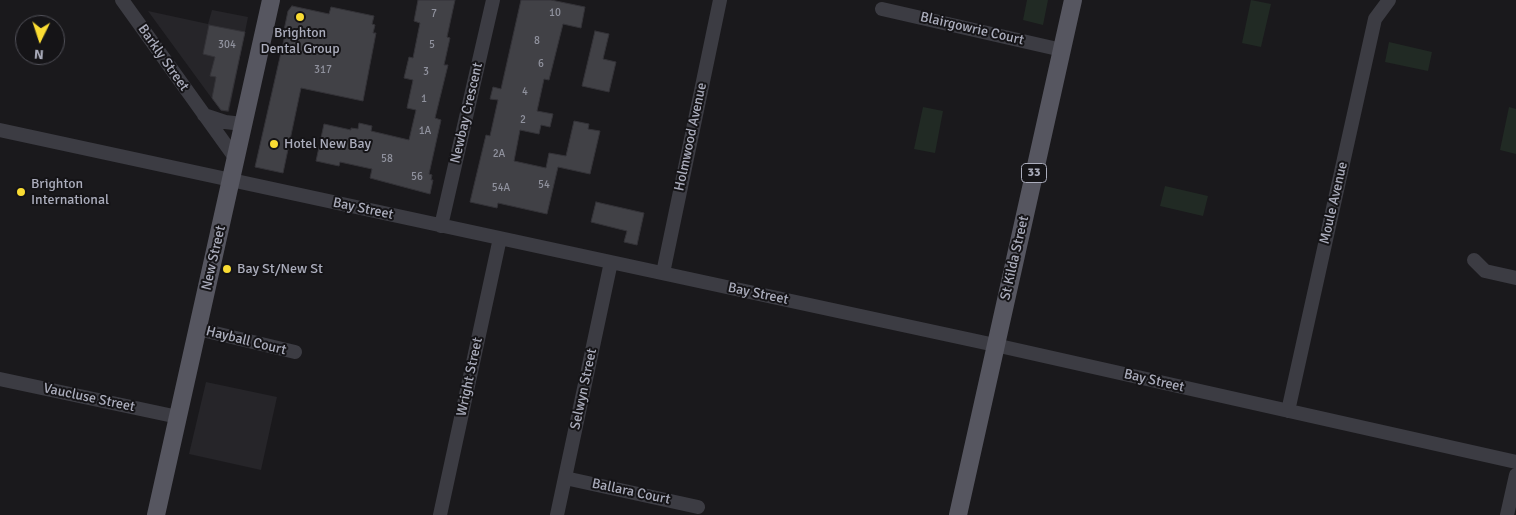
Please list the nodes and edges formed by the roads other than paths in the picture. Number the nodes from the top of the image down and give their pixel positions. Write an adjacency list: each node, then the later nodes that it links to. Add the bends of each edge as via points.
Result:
1 (122, 0): 9 (street, Barkly Street)
2 (271, 0): 10 (main road, New Street)
3 (493, 0): 14 (street, Newbay Crescent)
4 (720, 0): 18 (street, Holmwood Avenue)
5 (1073, 0): 8 (main road, St Kilda Street / 33)
6 (1389, 0): 24 (street, Moule Avenue, via 1376,20)
7 (882, 9): 8 (street, Blairgowrie Court)
8 (1062, 50): 21 (main road, St Kilda Street / 33)
9 (204, 115): 10 (street); 12 (street, Barkly Street)
10 (244, 124): 12 (main road, New Street)
11 (0, 130): 13 (street, Bay Street)
12 (236, 159): 13 (main road, New Street)
13 (231, 180): 14 (street, Bay Street); 20 (main road, New Street)
14 (441, 226): 15 (street, Bay Street)
15 (500, 238): 17 (street, Bay Street); 31 (street, Wright Street)
16 (1474, 260): 19 (street, via 1485,271)
17 (611, 262): 18 (street, Bay Street); 28 (street, Selwyn Street)
18 (663, 273): 21 (street, Bay Street)
19 (1516, 278)
20 (198, 329): 22 (street, Hayball Court); 25 (main road, New Street)
21 (995, 345): 24 (street, Bay Street); 33 (main road, St Kilda Street / 33)
22 (295, 352)
23 (0, 379): 25 (street, Vaucluse Street)
24 (1288, 411): 26 (street, Bay Street)
25 (178, 417): 30 (main road, New Street)
26 (1516, 462)
27 (1516, 475): 34 (street)
28 (564, 478): 29 (street, Ballara Court); 32 (street, Selwyn Street)
29 (698, 507)
30 (156, 515)
31 (440, 515)
32 (557, 515)
33 (958, 515)
34 (1507, 515)

